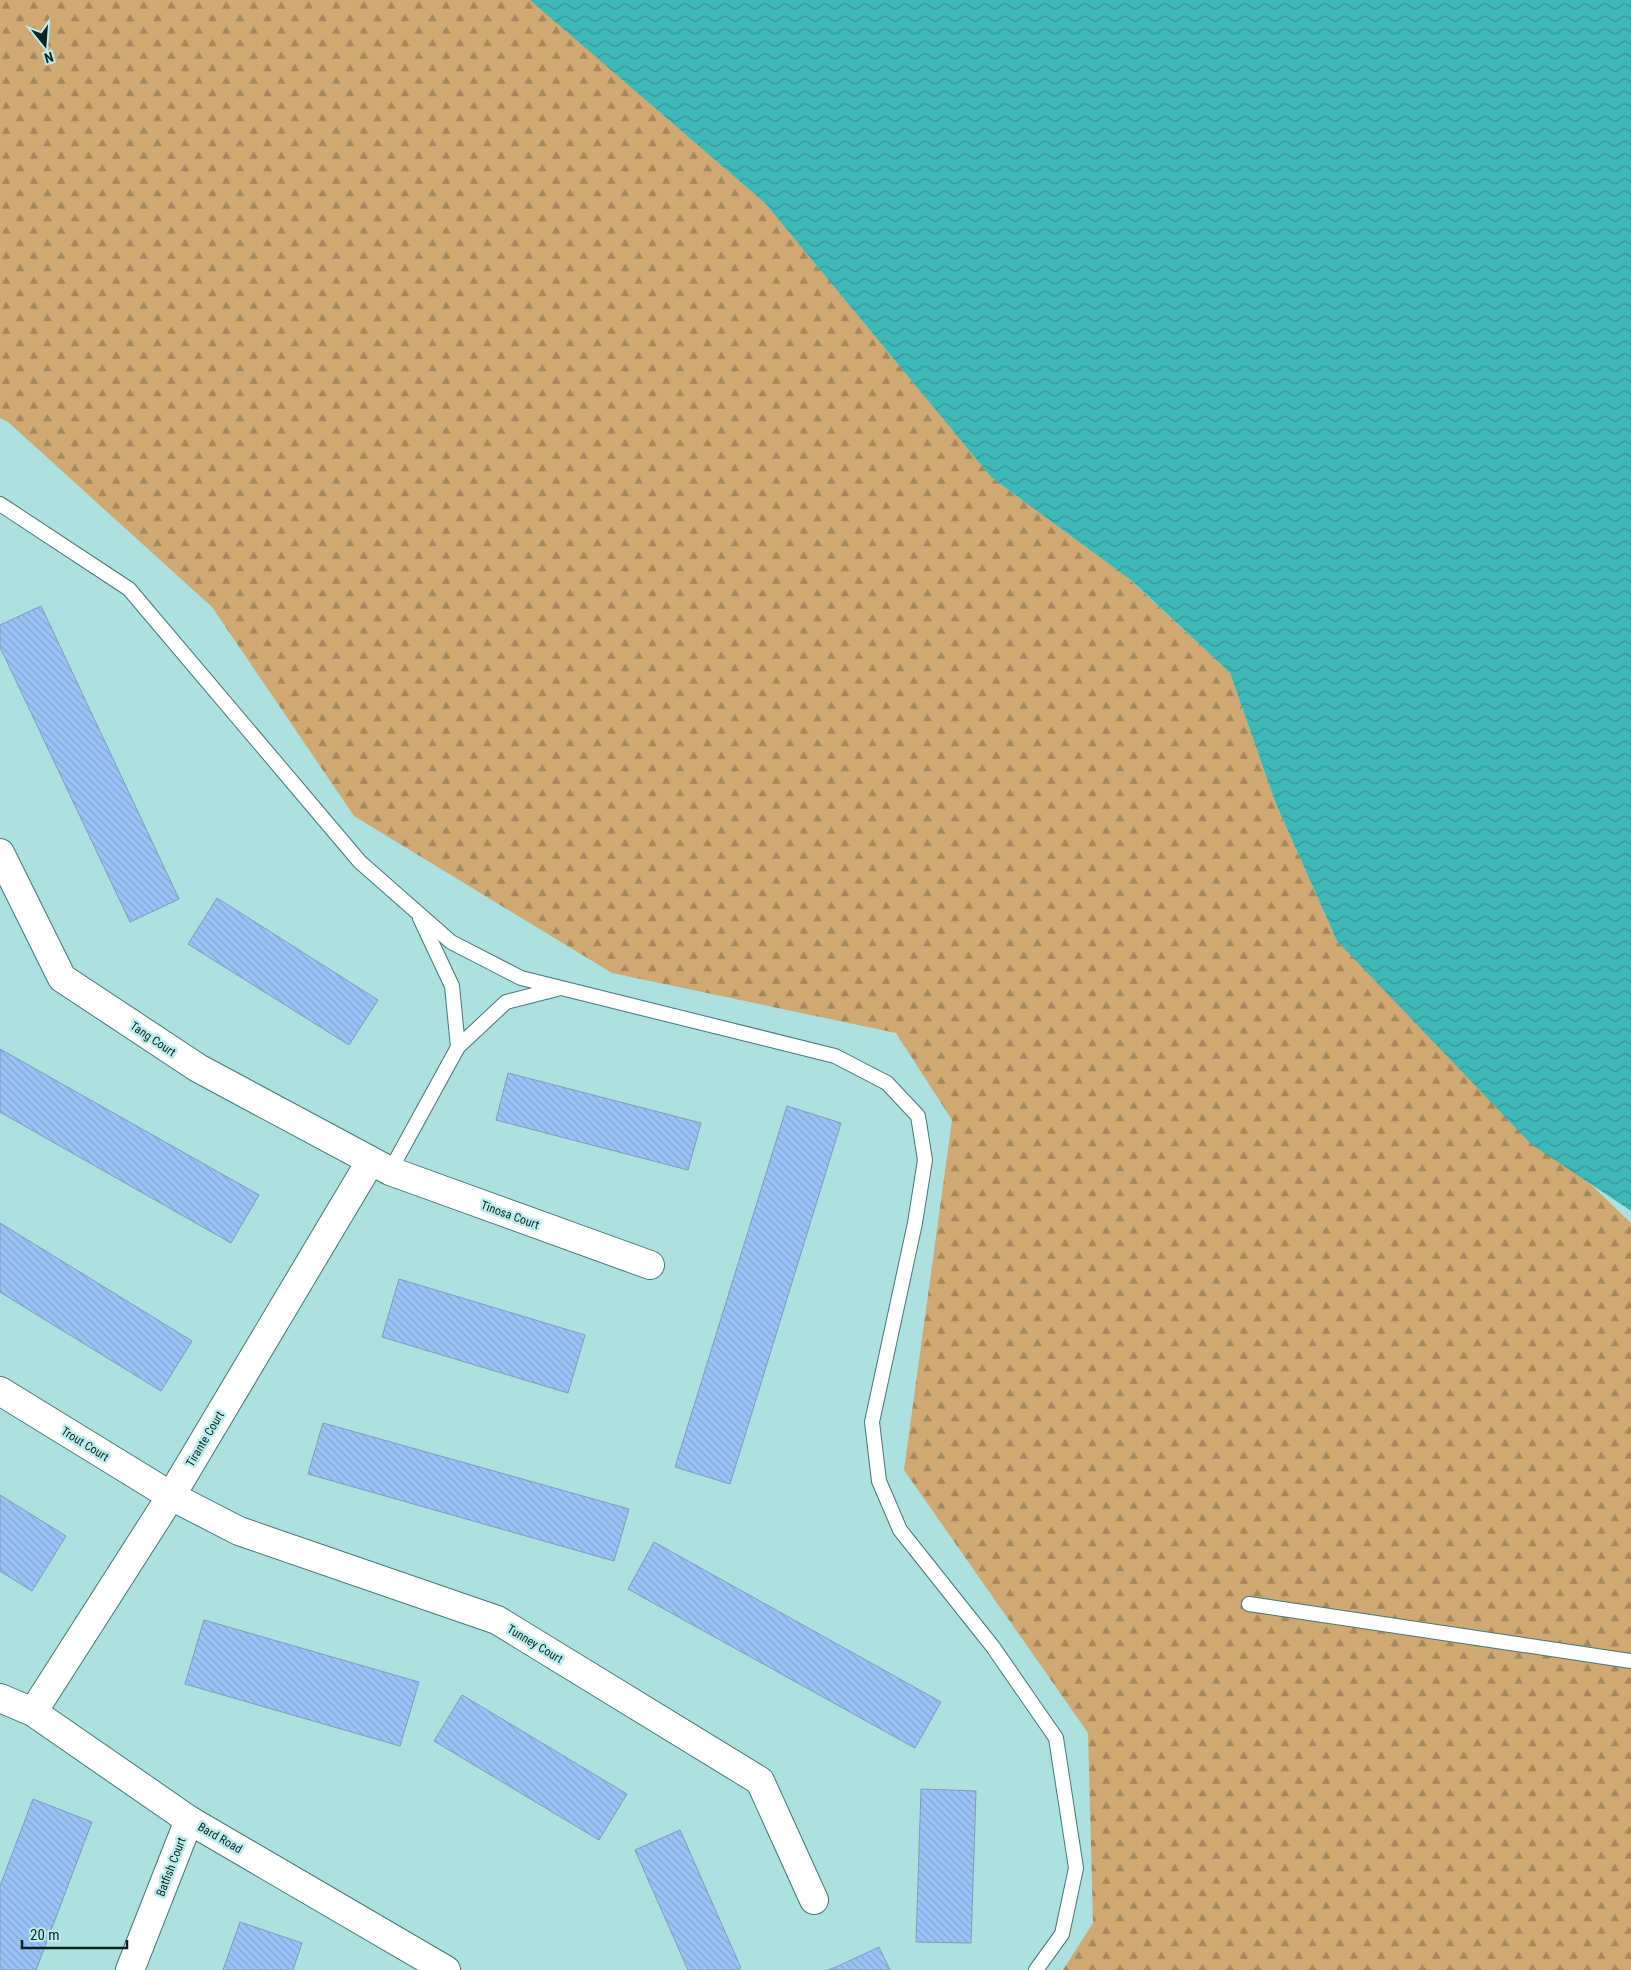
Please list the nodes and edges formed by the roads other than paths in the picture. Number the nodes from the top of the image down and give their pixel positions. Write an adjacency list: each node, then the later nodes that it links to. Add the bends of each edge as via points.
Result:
1 (0, 504): 3 (lane, via 129,589 360,862)
2 (0, 853): 6 (street, Tang Court, via 62,978 198,1068)
3 (418, 913): 4 (lane, via 451,942 521,978); 5 (lane, via 452,986)
4 (561, 988): 5 (lane, via 506,1002); 18 (lane, via 835,1056 887,1083 918,1116 924,1160 916,1214 872,1422 879,1481 900,1530 993,1647 1056,1738 1076,1868 1062,1934)
5 (458, 1047): 6 (lane)
6 (380, 1167): 7 (street, Tinosa Court); 9 (street, Tirante Court)
7 (650, 1265)
8 (0, 1391): 9 (street, Trout Court)
9 (171, 1496): 13 (street, Tirante Court); 15 (street, Tunney Court, via 239,1531 497,1620 760,1781)
10 (1249, 1604): 11 (lane)
11 (1631, 1661)
12 (0, 1698): 13 (street, Bard Road)
13 (33, 1712): 14 (street, Bard Road)
14 (189, 1820): 16 (street, Batfish Court); 17 (street, Bard Road)
15 (814, 1900)
16 (130, 1970)
17 (446, 1970)
18 (1036, 1970)

